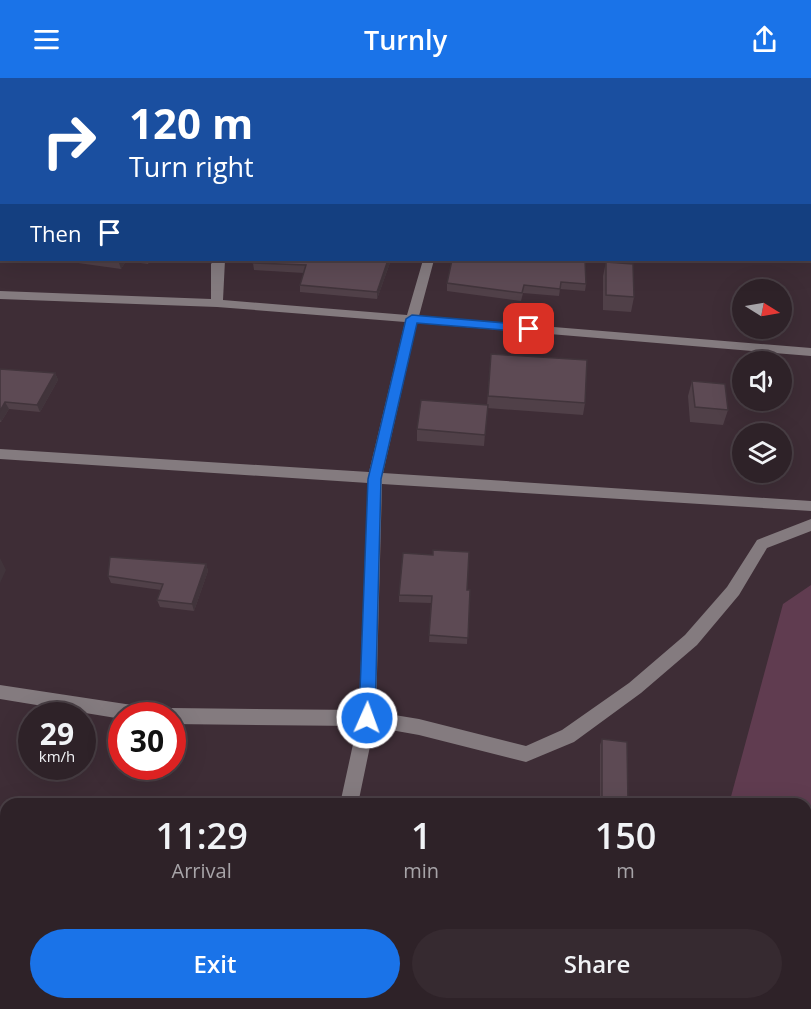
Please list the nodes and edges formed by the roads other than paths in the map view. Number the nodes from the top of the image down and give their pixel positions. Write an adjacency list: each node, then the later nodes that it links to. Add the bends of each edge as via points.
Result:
1 (218, 261): 4 (street)
2 (429, 261): 5 (street)
3 (0, 295): 4 (street)
4 (217, 303): 5 (street)
5 (412, 319): 6 (street); 8 (street)
6 (811, 352)
7 (0, 454): 8 (street)
8 (375, 479): 9 (street); 14 (street)
9 (811, 506)
10 (811, 525): 14 (street, via 762,544 734,591 691,640 636,688 568,736 526,754)
11 (0, 692): 12 (street)
12 (108, 709)
13 (186, 716): 14 (street)
14 (367, 718): 15 (street)
15 (350, 798)

